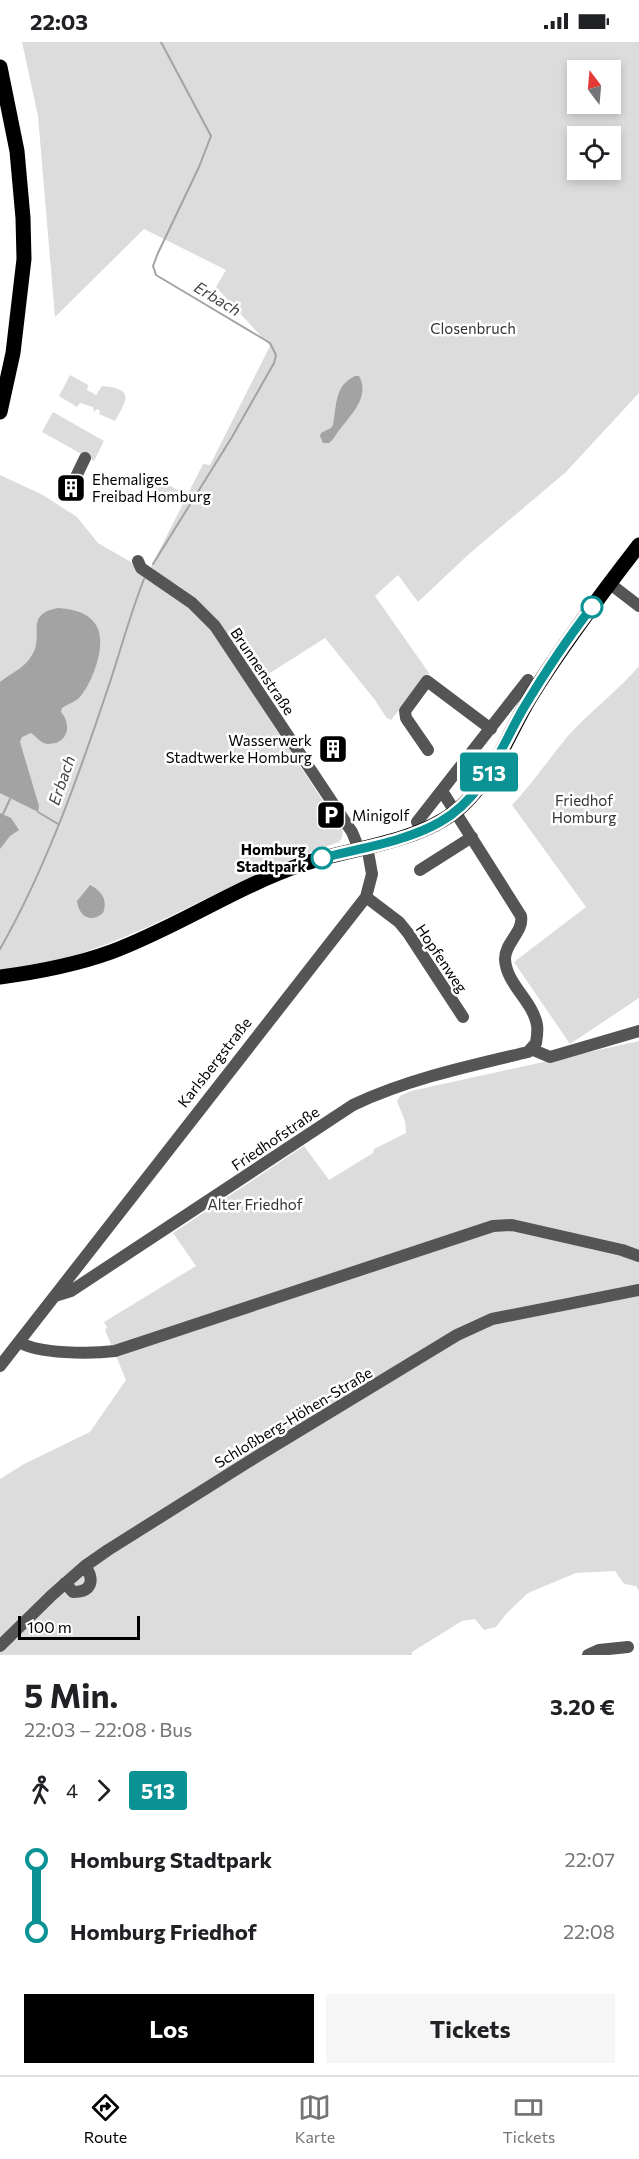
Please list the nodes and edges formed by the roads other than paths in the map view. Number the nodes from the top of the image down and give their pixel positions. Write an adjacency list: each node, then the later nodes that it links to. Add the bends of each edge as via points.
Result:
1 (0, 67): 2 (main road, via 17,151 23,218 23,269)
2 (13, 353): 3 (street); 4 (main road)
3 (0, 382)
4 (0, 412)
5 (85, 458): 6 (street)
6 (73, 483)
7 (639, 545): 9 (main road)
8 (138, 561): 19 (street, Brunnenstraße, via 141,568 192,603 215,626)
9 (609, 583): 10 (street); 12 (main road)
10 (639, 606)
11 (528, 680): 12 (street)
12 (517, 707): 13 (street); 16 (main road, via 481,785)
13 (491, 729): 14 (street, via 427,681 405,711); 15 (street)
14 (428, 750)
15 (442, 791): 16 (street); 17 (street)
16 (456, 812): 18 (street); 19 (main road, via 428,828)
17 (417, 822)
18 (472, 837): 20 (street); 25 (street, via 522,923 505,959 507,970 537,1022 536,1044)
19 (363, 847): 21 (street, Karlsbergstraße, via 372,874); 22 (main road, via 276,874 112,952)
20 (420, 870)
21 (366, 897): 23 (street, Hopfenweg, via 408,933); 28 (street, Karlsbergstraße)
22 (0, 977)
23 (463, 1017)
24 (639, 1031): 25 (street, Friedhofstraße, via 550,1057)
25 (531, 1049): 28 (street, Friedhofstraße, via 387,1090 353,1105 71,1291)
26 (639, 1256): 29 (street, via 504,1224 121,1350 49,1350 28,1348)
27 (639, 1290): 31 (street, Schloßberg-Höhen-Straße, via 500,1317 472,1327 220,1479)
28 (55, 1296): 29 (street, Karlsbergstraße)
29 (19, 1342): 30 (street, Karlsbergstraße)
30 (0, 1366)
31 (85, 1566): 32 (street, Schloßberg-Höhen-Straße); 32 (street, via 91,1576 86,1589 73,1592)
32 (65, 1583): 33 (street, Schloßberg-Höhen-Straße)
33 (0, 1646)
34 (628, 1647): 35 (street)
35 (588, 1655)

